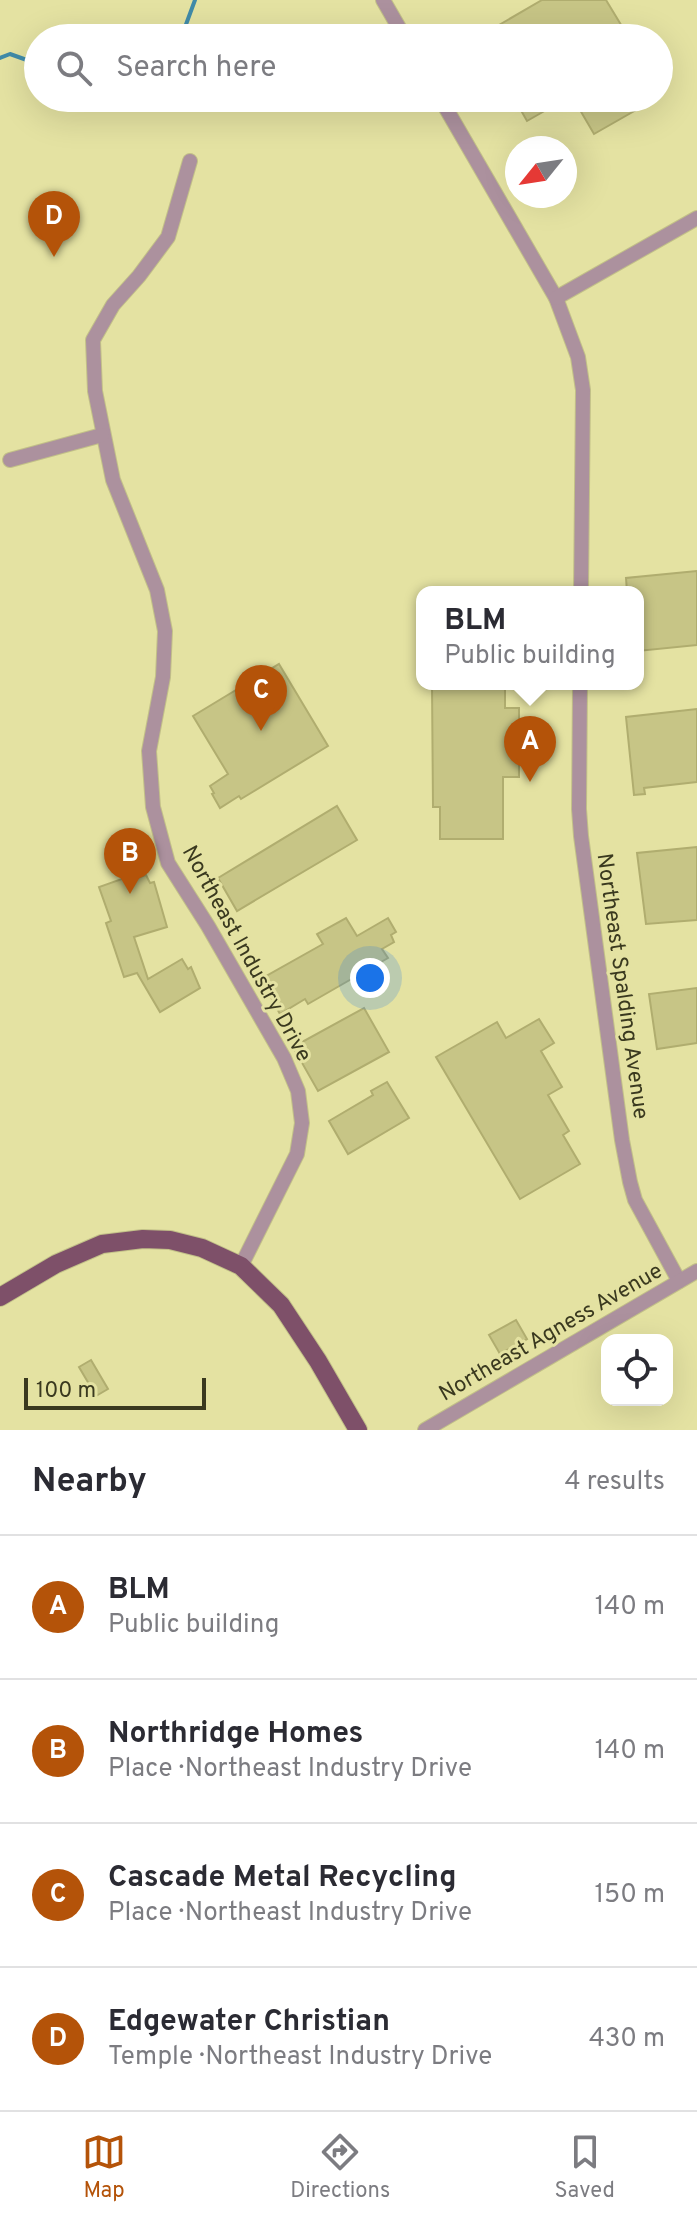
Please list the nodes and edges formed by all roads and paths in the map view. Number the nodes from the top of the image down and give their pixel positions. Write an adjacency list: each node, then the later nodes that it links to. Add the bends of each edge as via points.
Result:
1 (383, 0): 2 (street)
2 (397, 24)
3 (448, 112): 6 (street)
4 (190, 161): 7 (street, Northeast Industry Drive, via 168,237 113,305 93,340)
5 (697, 218): 6 (street)
6 (556, 298): 9 (street, via 578,357 583,390)
7 (102, 435): 8 (street); 11 (street, Northeast Industry Drive, via 113,480 157,590 165,631 163,677 149,751 153,807 168,863 284,1058 298,1091 302,1123 297,1154)
8 (10, 460)
9 (581, 586)
10 (580, 690): 13 (street, Northeast Spalding Avenue, via 581,836 622,1140 635,1200)
11 (241, 1266): 14 (main road, via 170,1240 102,1244); 15 (main road, via 281,1305)
12 (697, 1271): 13 (street, Northeast Agness Avenue)
13 (679, 1281): 16 (street, Northeast Agness Avenue)
14 (0, 1297)
15 (358, 1430)
16 (425, 1430)

